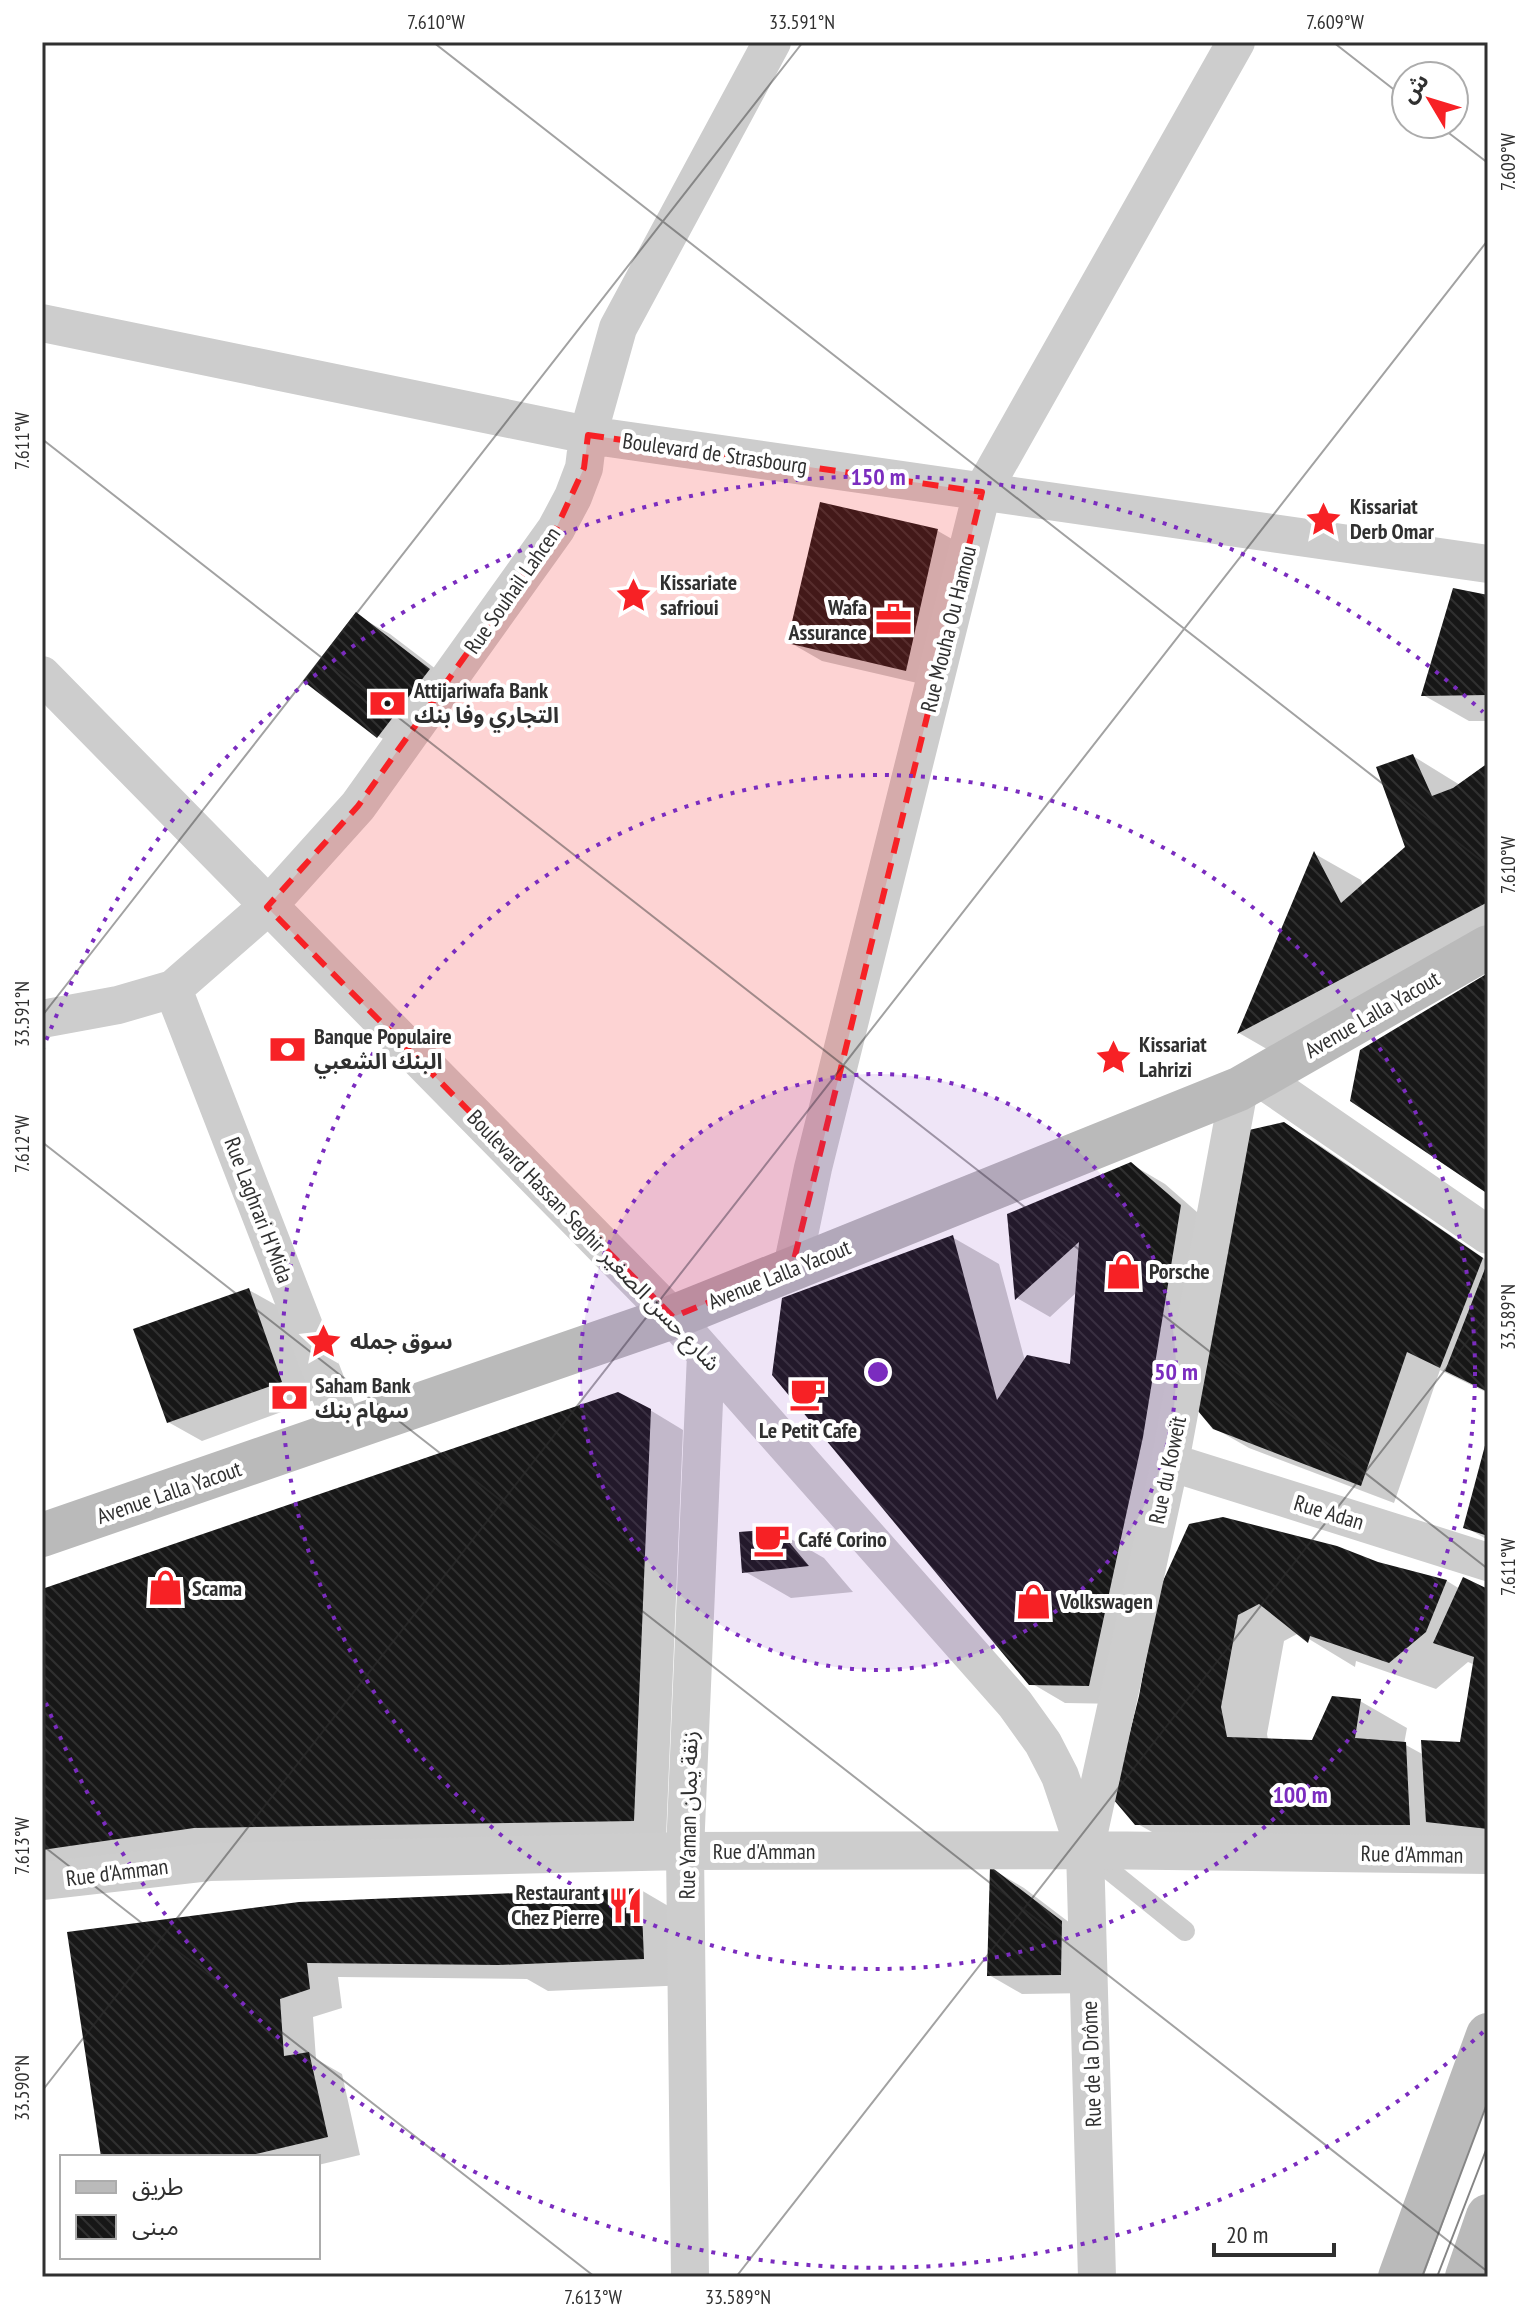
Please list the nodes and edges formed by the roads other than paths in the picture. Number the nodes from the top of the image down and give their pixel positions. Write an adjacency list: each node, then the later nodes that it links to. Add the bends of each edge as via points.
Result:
1 (772, 42): 4 (street, Rue Souhail Lahcen, via 618,328)
2 (1236, 42): 5 (street, Rue Mouha Ou Hamou)
3 (42, 323): 4 (street, Boulevard de Strasbourg)
4 (588, 435): 5 (street, Boulevard de Strasbourg); 8 (street, Rue Souhail Lahcen, via 584,468 556,529 358,806)
5 (982, 492): 6 (street, Boulevard de Strasbourg); 14 (street, Rue Mouha Ou Hamou)
6 (1488, 564)
7 (42, 675): 8 (street, Boulevard Hassan Seghir شارع حسن الصغير)
8 (267, 907): 10 (street, Rue Souhail Lahcen); 15 (street, Boulevard Hassan Seghir شارع حسن الصغير)
9 (1488, 947): 12 (main road, Avenue Lalla Yacout)
10 (173, 989): 11 (street, Rue Souhail Lahcen); 17 (street, Rue Laghrari H'Mida)
11 (42, 1019)
12 (1250, 1083): 13 (street); 14 (main road, Avenue Lalla Yacout); 18 (street, Rue du Koweït)
13 (1488, 1235)
14 (792, 1268): 15 (main road, Avenue Lalla Yacout)
15 (673, 1317): 16 (street, Boulevard Hassan Seghir شارع حسن الصغير); 17 (main road, Avenue Lalla Yacout)
16 (706, 1354): 21 (street, Boulevard Hassan Seghir شارع حسن الصغير, via 1015,1704 1060,1776); 22 (street, Rue Yaman زنقة يمان)
17 (345, 1432): 19 (main road, Avenue Lalla Yacout)
18 (1170, 1462): 20 (street, Rue Adan); 21 (street, Rue du Koweït)
19 (42, 1535)
20 (1488, 1562)
21 (1085, 1850): 22 (street, Rue d'Amman); 23 (street, Rue d'Amman); 25 (lane); 29 (street, Rue de la Drôme)
22 (685, 1851): 24 (street, Rue d'Amman, via 209,1862); 28 (street, Rue Yaman زنقة يمان)
23 (1488, 1855)
24 (42, 1881)
25 (1185, 1931)
26 (1488, 2035): 30 (main road)
27 (1488, 2216): 31 (main road)
28 (690, 2277)
29 (1097, 2277)
30 (1400, 2277)
31 (1467, 2277)

